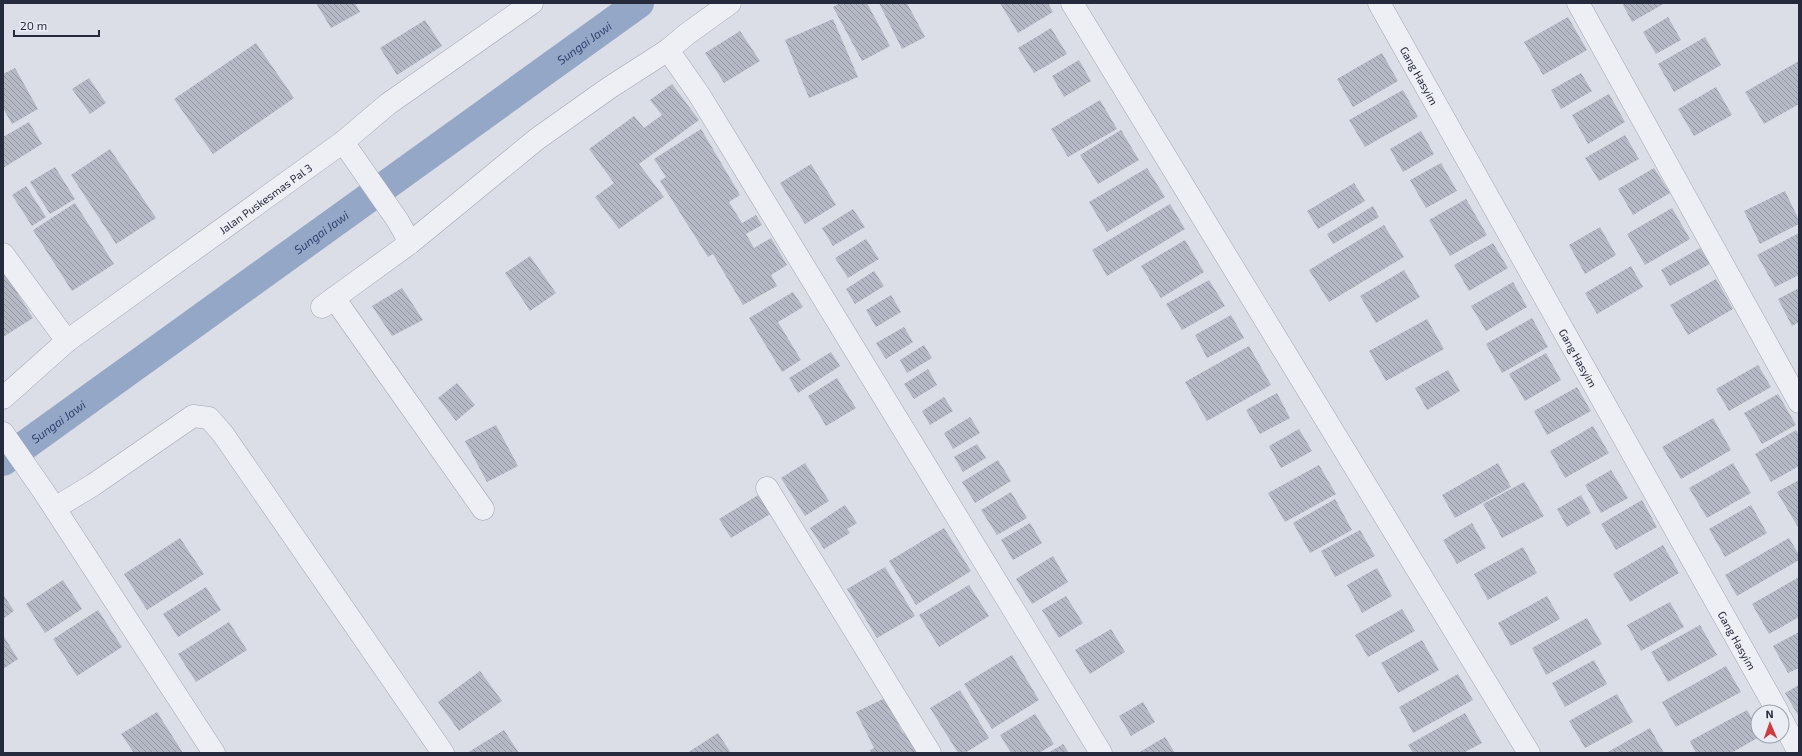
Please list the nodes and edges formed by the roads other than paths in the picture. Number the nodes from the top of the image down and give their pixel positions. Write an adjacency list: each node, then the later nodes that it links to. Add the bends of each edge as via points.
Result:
1 (730, 3): 6 (street)
2 (1072, 3): 23 (street)
3 (1379, 3): 17 (street, Gang Hasyim)
4 (1578, 3): 12 (street)
5 (525, 5): 7 (street, Jalan Puskesmas Pal 3, via 388,104)
6 (668, 50): 8 (street, via 537,139); 22 (street, via 700,96)
7 (343, 142): 8 (street); 10 (street, Jalan Puskesmas Pal 3)
8 (410, 242): 16 (street, via 328,302)
9 (3, 254): 10 (street)
10 (67, 341): 11 (street, Jalan Puskesmas Pal 3)
11 (3, 398)
12 (1799, 402)
13 (3, 433): 15 (street)
14 (767, 488): 21 (street)
15 (49, 500): 19 (street); 20 (street, via 93,485 193,416 209,418 223,434)
16 (483, 509)
17 (1773, 704)
18 (1790, 736): 24 (street)
19 (214, 753)
20 (443, 753)
21 (930, 753)
22 (1101, 753)
23 (1529, 753)
24 (1799, 753)

